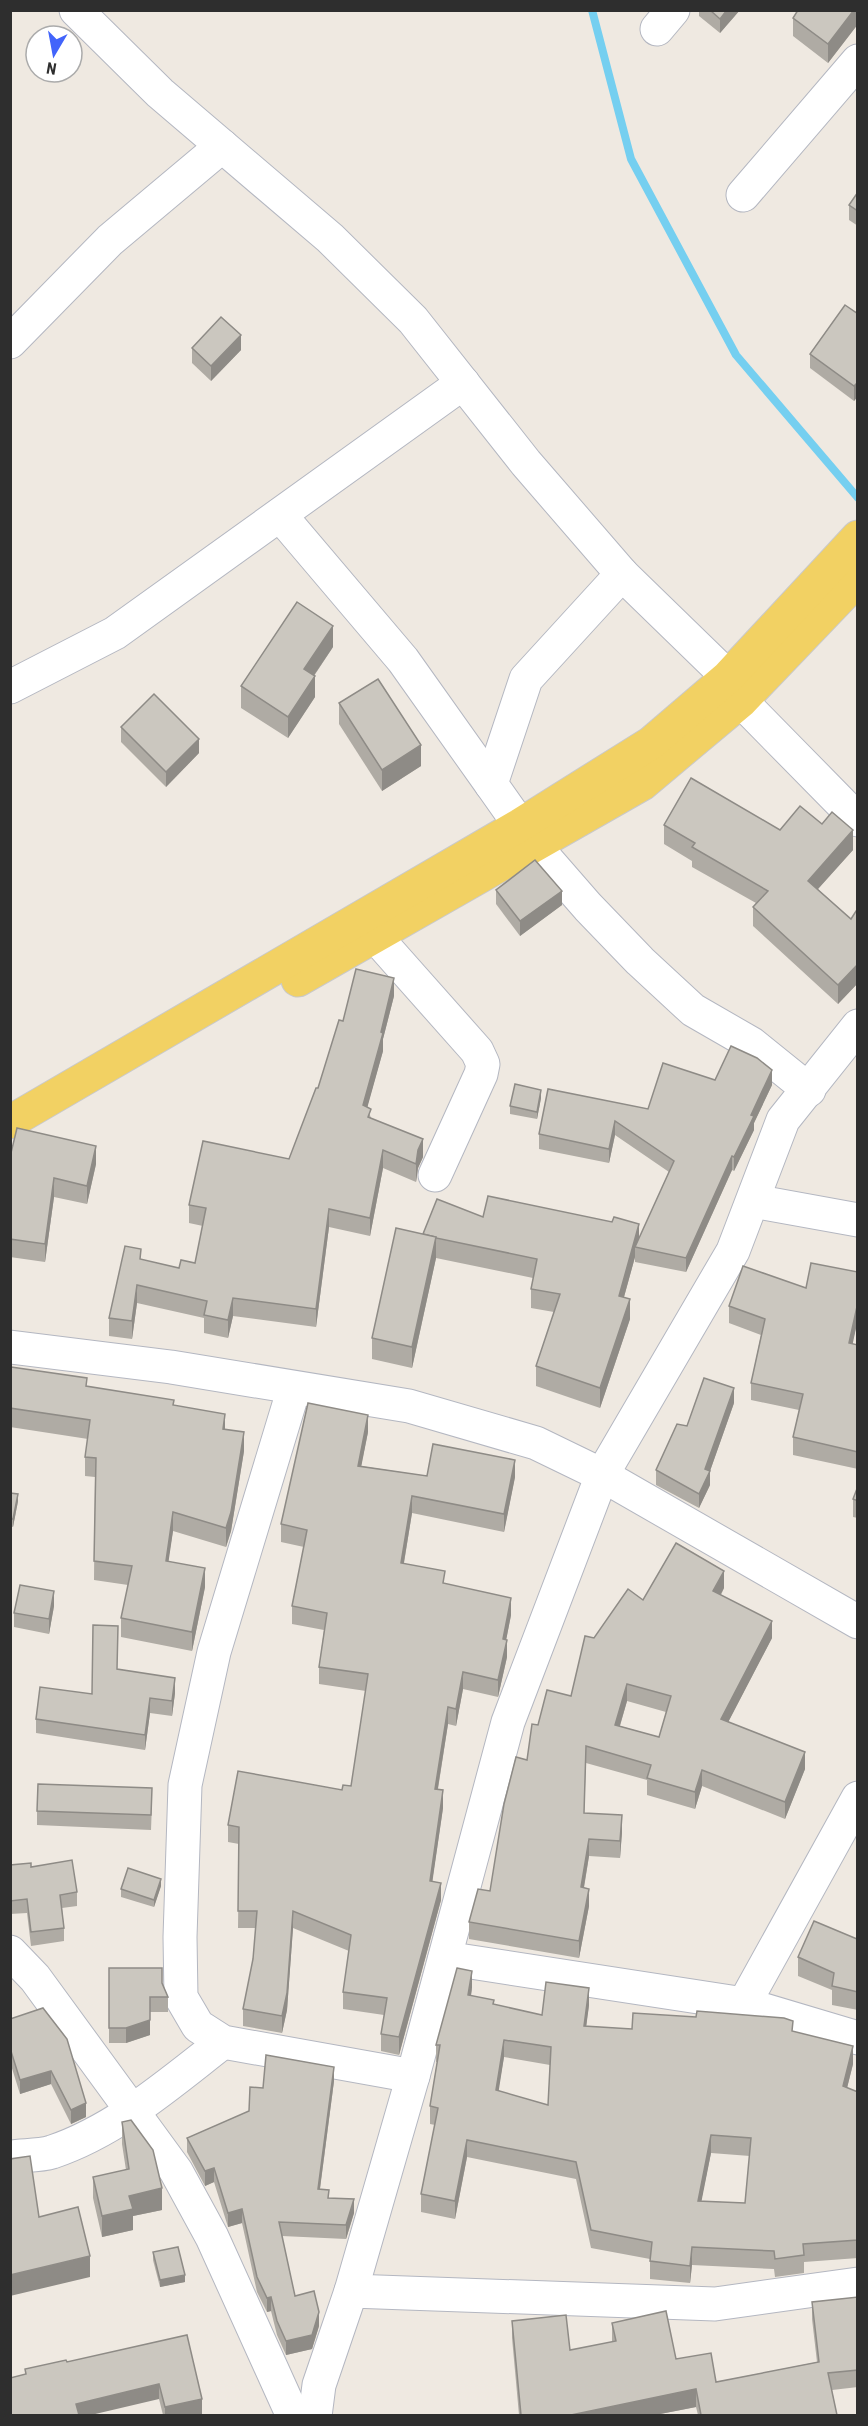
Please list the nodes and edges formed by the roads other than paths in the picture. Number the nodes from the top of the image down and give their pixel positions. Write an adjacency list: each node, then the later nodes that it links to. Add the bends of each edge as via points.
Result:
1 (76, 10): 3 (street, via 160,93)
2 (858, 61): 4 (street)
3 (222, 146): 5 (street, via 110,240); 6 (street, via 330,238 413,320)
4 (743, 195)
5 (10, 342)
6 (464, 383): 7 (street); 9 (street)
7 (280, 515): 11 (street, via 116,633); 13 (street, via 403,660)
8 (858, 537): 12 (main road)
9 (622, 574): 12 (street); 13 (street, via 526,679)
10 (858, 579): 12 (main road)
11 (10, 687)
12 (734, 689): 14 (street); 15 (main road, via 651,743)
13 (491, 784): 15 (street)
14 (858, 820)
15 (527, 835): 16 (main road); 18 (street, via 588,907 693,1010 752,1044); 19 (main road)
16 (375, 936): 20 (main road); 21 (street, via 477,1051 483,1064)
17 (858, 1026): 18 (street)
18 (809, 1090): 22 (street, via 783,1120)
19 (10, 1122)
20 (10, 1146)
21 (435, 1175)
22 (753, 1201): 23 (street); 26 (street, via 734,1251)
23 (858, 1220)
24 (10, 1347): 25 (street, via 171,1367)
25 (294, 1388): 26 (street, via 409,1406 536,1443); 33 (street, via 214,1652 185,1785 181,1997 198,2026)
26 (602, 1475): 27 (street); 30 (street, via 508,1722)
27 (858, 1622)
28 (858, 1798): 31 (street)
29 (10, 1952): 35 (street, via 35,1978)
30 (445, 1958): 31 (street); 34 (street)
31 (744, 2004): 32 (street)
32 (858, 2038)
33 (223, 2042): 34 (street); 35 (street)
34 (413, 2076): 38 (street)
35 (133, 2110): 36 (street, via 50,2152); 39 (street, via 176,2171)
36 (10, 2157)
37 (858, 2284): 38 (street, via 715,2304)
38 (351, 2292): 39 (street)
39 (296, 2408)

